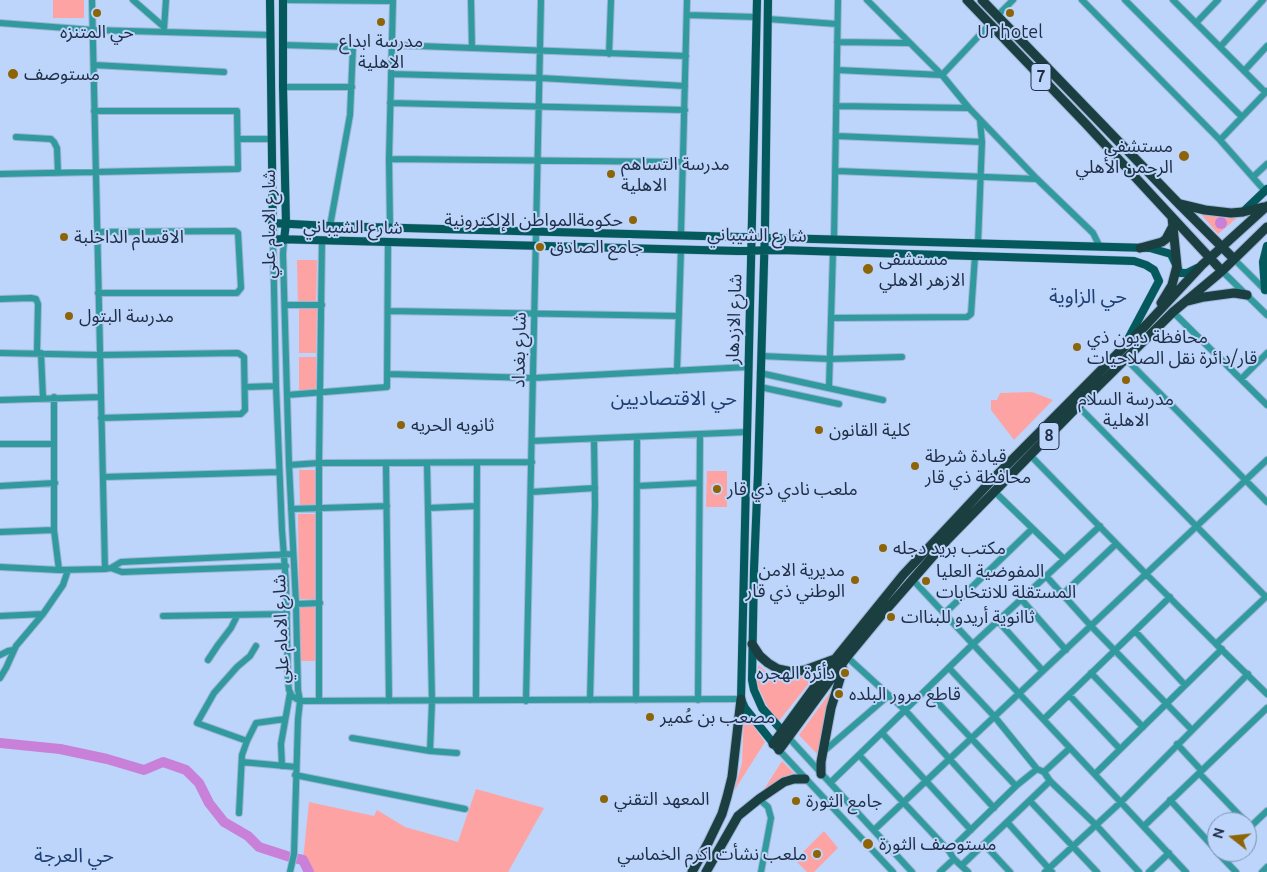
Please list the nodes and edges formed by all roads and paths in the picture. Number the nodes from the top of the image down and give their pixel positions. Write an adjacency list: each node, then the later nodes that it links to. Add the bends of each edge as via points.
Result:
1 (92, 0): 32 (street)
2 (133, 0): 33 (street)
3 (166, 0): 33 (street)
4 (270, 0): 34 (main road, شارع الامام علي)
5 (285, 0): 6 (street); 37 (main road, شارع الامام علي)
6 (337, 0): 7 (street)
7 (392, 0): 38 (street)
8 (471, 0): 41 (street)
9 (541, 0): 42 (street, شارع بغداد)
10 (611, 0): 43 (street)
11 (687, 0): 24 (street)
12 (757, 0): 26 (main road, شارع الازدهار)
13 (768, 0): 27 (main road, شارع الازدهار)
14 (838, 0): 30 (street)
15 (867, 0): 36 (street)
16 (967, 0): 31 (highway, 7)
17 (982, 0): 25 (highway, 7)
18 (1013, 0): 25 (street)
19 (1083, 0): 70 (street)
20 (1125, 0): 64 (street)
21 (1174, 0): 29 (street)
22 (1218, 0): 29 (street)
23 (1263, 0): 40 (street)
24 (687, 15): 26 (street); 44 (street)
25 (997, 16): 84 (highway, 7)
26 (756, 18): 45 (main road, شارع الازدهار)
27 (768, 19): 30 (street); 46 (main road, شارع الازدهار)
28 (0, 23): 32 (street)
29 (1196, 23): 40 (street)
30 (838, 24): 35 (street)
31 (990, 24): 52 (street); 87 (highway, 7, via 1085,123)
32 (93, 30): 33 (street); 47 (street)
33 (164, 30): 34 (street)
34 (270, 35): 68 (main road, شارع الامام علي)
35 (837, 42): 36 (street); 48 (street)
36 (909, 43): 52 (street)
37 (283, 45): 55 (main road, شارع الامام علي); 56 (street, via 353,47)
38 (392, 45): 41 (street); 51 (street)
39 (1267, 46): 49 (street)
40 (1220, 47): 49 (street)
41 (472, 48): 42 (street)
42 (540, 52): 43 (street); 53 (street, شارع بغداد)
43 (609, 54): 44 (street)
44 (686, 56): 54 (street)
45 (756, 60): 46 (main road); 96 (main road, شارع الازدهار)
46 (768, 60): 97 (main road, شارع الازدهار)
47 (94, 65): 50 (street); 63 (street)
48 (837, 70): 52 (street); 60 (street)
49 (1244, 71): 57 (street)
50 (224, 72)
51 (391, 74): 53 (street); 58 (street)
52 (942, 75): 61 (street)
53 (540, 78): 54 (street); 59 (street, شارع بغداد)
54 (685, 86): 62 (street)
55 (283, 87): 56 (street); 89 (main road, شارع الامام علي)
56 (352, 87): 90 (street)
57 (1266, 92): 64 (street)
58 (390, 103): 59 (street); 72 (street)
59 (539, 106): 62 (street); 73 (street, شارع بغداد)
60 (836, 106): 61 (street); 66 (street)
61 (969, 108): 65 (street)
62 (685, 110): 74 (street)
63 (94, 111): 69 (street, via 237,111); 77 (street)
64 (1242, 117): 70 (street)
65 (980, 120): 71 (street); 82 (street)
66 (836, 136): 71 (street); 76 (street)
67 (16, 137): 78 (street, via 51,139 57,148)
68 (272, 138): 69 (street); 88 (main road, شارع الامام علي)
69 (238, 139): 77 (street, via 239,166 235,170)
70 (1220, 140): 81 (street)
71 (982, 142): 80 (street)
72 (389, 159): 73 (street); 91 (street)
73 (538, 160): 74 (street); 93 (street, شارع بغداد)
74 (683, 162): 95 (street)
75 (1267, 164): 81 (street)
76 (836, 171): 80 (street); 98 (street)
77 (96, 172): 78 (street); 94 (street)
78 (58, 173): 79 (street)
79 (0, 174)
80 (980, 177): 82 (street); 103 (street)
81 (1253, 177): 83 (street)
82 (1037, 179): 107 (street, via 1093,233)
83 (1266, 190): 86 (main road)
84 (1179, 204): 86 (highway, via 1204,210); 108 (highway, 7)
85 (1266, 206): 86 (highway); 108 (highway, 8)
86 (1243, 212)
87 (1172, 221): 109 (highway, via 1166,239); 116 (highway, 7); 119 (highway)
88 (272, 223): 89 (main road, شارع الشيباني); 99 (main road, شارع الامام علي)
89 (286, 223): 90 (main road, شارع الشيباني); 100 (main road, شارع الامام علي)
90 (330, 226): 91 (main road, شارع الشيباني)
91 (390, 226): 93 (main road, شارع الشيباني)
92 (1267, 227): 117 (highway, 8)
93 (536, 231): 95 (main road, شارع الشيباني); 105 (street, شارع بغداد)
94 (97, 232): 122 (street); 122 (street, via 235,231 238,233 241,288 237,293)
95 (682, 234): 96 (main road, شارع الشيباني)
96 (752, 237): 97 (main road, شارع الشيباني); 111 (main road, شارع الازدهار)
97 (764, 238): 98 (main road, شارع الشيباني); 112 (main road, شارع الازدهار)
98 (834, 239): 103 (main road, شارع الشيباني)
99 (273, 240): 100 (main road, شارع الشيباني); 150 (street, شارع الامام علي)
100 (284, 240): 101 (main road, شارع الشيباني); 126 (street, شارع الامام علي)
101 (322, 241): 102 (main road, شارع الشيباني); 127 (street)
102 (388, 242): 105 (main road, شارع الشيباني); 128 (street)
103 (978, 243): 104 (main road, شارع الشيباني)
104 (1031, 244): 107 (main road, شارع الشيباني); 115 (main road)
105 (536, 245): 110 (main road, شارع الشيباني); 130 (street, شارع بغداد)
106 (1267, 246): 121 (main road, via 1263,262)
107 (1100, 247): 109 (main road, شارع الشيباني)
108 (1222, 247): 116 (highway, 8); 117 (highway, 7)
109 (1140, 248): 119 (main road, شارع الشيباني, via 1171,254)
110 (681, 249): 111 (main road, شارع الشيباني); 132 (street)
111 (751, 251): 112 (main road, شارع الشيباني); 144 (main road, شارع الازدهار)
112 (764, 251): 113 (main road, شارع الشيباني); 140 (main road, شارع الازدهار)
113 (833, 252): 114 (main road, شارع الشيباني); 133 (street)
114 (975, 256): 115 (main road, شارع الشيباني); 133 (street, via 971,314 967,317)
115 (1031, 257): 135 (main road, شارع الشيباني, via 1134,261 1154,270 1159,281 1157,287)
116 (1209, 258): 118 (highway, 8); 120 (highway, 7)
117 (1234, 259): 120 (highway, 8); 121 (street)
118 (1202, 265): 119 (main road, via 1183,274); 134 (highway, 8)
119 (1177, 266): 134 (highway, via 1172,285)
120 (1222, 271): 123 (street); 125 (highway, 8)
121 (1266, 291)
122 (98, 293): 139 (street)
123 (1247, 295): 125 (highway, via 1234,293); 131 (street)
124 (0, 299): 137 (street, via 36,299)
125 (1185, 302): 129 (highway, 8)
126 (285, 304): 127 (street); 155 (street, شارع الامام علي)
127 (322, 305): 154 (street)
128 (388, 311): 130 (street); 147 (street)
129 (1173, 312): 143 (highway, 8); 149 (street)
130 (535, 313): 132 (street); 148 (street, شارع بغداد)
131 (1267, 315)
132 (678, 316): 145 (street)
133 (831, 318): 142 (street)
134 (1147, 324): 135 (highway, 8)
135 (1125, 345): 182 (highway, 8)
136 (0, 353): 137 (street)
137 (39, 353): 139 (street); 158 (street)
138 (1267, 353): 149 (street)
139 (100, 355): 152 (street, via 238,353 244,357); 157 (street)
140 (761, 356): 142 (street); 146 (main road, شارع الازدهار)
141 (902, 356): 142 (street)
142 (830, 359): 153 (street)
143 (1126, 359): 163 (highway, 8); 183 (street)
144 (748, 367): 145 (street); 165 (main road, شارع الازدهار)
145 (678, 371): 148 (street)
146 (760, 373): 151 (main road, شارع الازدهار); 153 (street)
147 (388, 374): 148 (street); 154 (street, via 388,387)
148 (533, 378): 169 (street, شارع بغداد)
149 (1241, 379): 162 (street)
150 (276, 386): 152 (street); 180 (street, شارع الامام علي)
151 (760, 386): 161 (street); 192 (main road, شارع الازدهار)
152 (245, 387): 164 (street, via 245,410 240,414)
153 (829, 387): 160 (street)
154 (321, 392): 155 (street); 175 (street)
155 (286, 395): 179 (street, شارع الامام علي)
156 (54, 397): 157 (street); 158 (street); 171 (street)
157 (101, 397): 164 (street)
158 (43, 398): 159 (street)
159 (0, 400)
160 (884, 400)
161 (839, 404)
162 (1267, 405)
163 (1078, 406): 172 (highway, 8); 200 (street)
164 (101, 418): 181 (street)
165 (747, 432): 166 (street); 191 (main road, شارع الازدهار)
166 (700, 435): 167 (street); 185 (street)
167 (637, 437): 168 (street); 187 (street)
168 (594, 439): 169 (street); 188 (street)
169 (532, 441): 174 (street, شارع بغداد)
170 (0, 444): 171 (street)
171 (54, 444): 184 (street)
172 (1030, 455): 190 (highway, 8); 199 (street)
173 (1267, 460): 183 (street)
174 (532, 462): 178 (street); 189 (street, شارع بغداد)
175 (319, 464): 176 (street); 179 (street); 196 (street)
176 (386, 464): 177 (street); 194 (street)
177 (427, 464): 178 (street); 197 (street)
178 (476, 464): 195 (street)
179 (289, 465): 198 (street, شارع الامام علي)
180 (279, 472): 181 (street); 205 (street, شارع الامام علي)
181 (103, 477): 211 (street)
182 (991, 481): 190 (highway, 8); 190 (highway)
183 (1245, 481): 193 (street); 200 (street)
184 (55, 483): 186 (street); 202 (street)
185 (699, 483): 187 (street); 261 (street)
186 (0, 486)
187 (637, 486): 260 (street)
188 (595, 488): 189 (street); 259 (street)
189 (531, 492): 258 (street, شارع بغداد)
190 (990, 492): 201 (street); 216 (highway, 8); 241 (highway, 8, via 903,575)
191 (745, 499): 192 (main road); 255 (main road, شارع الازدهار)
192 (756, 500): 232 (main road, شارع الازدهار)
193 (1267, 502)
194 (387, 506): 196 (street); 264 (street)
195 (476, 506): 197 (street); 257 (street)
196 (319, 508): 198 (street); 221 (street)
197 (428, 508): 256 (street)
198 (291, 509): 206 (street, شارع الامام علي)
199 (1100, 526): 204 (street); 207 (street)
200 (1197, 526): 214 (street); 218 (street)
201 (1032, 529): 207 (street); 225 (street)
202 (54, 530): 203 (street); 212 (street)
203 (0, 532)
204 (1116, 544): 214 (street); 217 (street)
205 (283, 554): 206 (street); 208 (street, شارع الامام علي); 211 (street, via 121,562)
206 (293, 554): 209 (street, شارع الامام علي)
207 (1064, 559): 215 (street)
208 (284, 566): 209 (street); 211 (street, via 122,572); 224 (street, شارع الامام علي)
209 (294, 566): 222 (street, شارع الامام علي)
210 (0, 567): 212 (street)
211 (108, 568): 213 (street)
212 (59, 570): 213 (street)
213 (68, 570): 223 (street, via 65,581)
214 (1146, 574): 219 (street); 230 (street)
215 (1046, 576): 217 (street); 220 (street)
216 (912, 578): 225 (street); 240 (highway, 8)
217 (1063, 594): 230 (street)
218 (1267, 596): 235 (street)
219 (1170, 597): 231 (street); 235 (street)
220 (1021, 599): 229 (street); 237 (street)
221 (320, 603): 222 (street); 263 (street)
222 (296, 604): 262 (street, شارع الامام علي)
223 (43, 614): 226 (street); 236 (street)
224 (287, 614): 228 (street); 251 (street, شارع الامام علي)
225 (944, 614): 233 (street)
226 (0, 616)
227 (163, 616): 228 (street)
228 (237, 616): 242 (street)
229 (998, 621): 233 (street); 244 (street)
230 (1091, 626): 237 (street); 238 (street)
231 (1135, 631): 238 (street); 248 (street)
232 (752, 644): 241 (highway, via 768,663 792,672); 274 (main road, شارع الازدهار, via 754,690 762,708)
233 (973, 644): 243 (street); 252 (street)
234 (256, 646): 277 (street, via 214,693 197,723)
235 (1219, 646): 246 (street); 248 (street)
236 (13, 650): 239 (street); 247 (street)
237 (1066, 650): 244 (street)
238 (1116, 650): 245 (street); 265 (street)
239 (0, 655)
240 (847, 658): 254 (street); 274 (highway, 8); 283 (highway, via 834,695)
241 (835, 659): 274 (highway, 8)
242 (208, 660)
243 (949, 668): 249 (street); 268 (street)
244 (1043, 671): 252 (street)
245 (1091, 673): 253 (street); 271 (street)
246 (1248, 674): 250 (street); 272 (street)
247 (0, 678)
248 (1185, 685): 265 (street)
249 (926, 690): 267 (street); 276 (street)
250 (1266, 690)
251 (290, 693): 262 (street, شارع الامام علي); 269 (street)
252 (1020, 693): 268 (street); 270 (street)
253 (1069, 695): 270 (street); 281 (street)
254 (888, 696): 267 (street); 283 (street)
255 (741, 699): 261 (street); 279 (main road); 327 (highway, via 732,777 722,814)
256 (432, 700): 257 (street); 264 (street); 282 (street)
257 (476, 700): 258 (street)
258 (526, 700): 259 (street)
259 (590, 700): 260 (street)
260 (636, 700): 261 (street)
261 (698, 700)
262 (300, 701): 263 (street); 289 (street)
263 (319, 701): 264 (street)
264 (389, 701)
265 (1166, 704): 271 (street); 272 (street)
266 (1267, 708): 291 (street)
267 (905, 710): 273 (street); 286 (street)
268 (994, 716): 276 (street); 290 (street)
269 (285, 719): 277 (street, via 256,723); 288 (street)
270 (1044, 719): 280 (street)
271 (1143, 727): 281 (street)
272 (1192, 730): 278 (street)
273 (882, 733): 285 (street); 297 (street)
274 (785, 734): 279 (highway, 8); 293 (street)
275 (352, 738): 282 (street)
276 (971, 738): 286 (street); 300 (street)
277 (247, 741): 287 (street)
278 (1177, 744): 291 (street); 305 (street)
279 (776, 747): 296 (street)
280 (1070, 748): 292 (street); 294 (street)
281 (1120, 750): 294 (street)
282 (430, 751): 284 (street)
283 (823, 752): 293 (highway)
284 (458, 753)
285 (859, 756): 299 (street); 304 (street)
286 (949, 760): 297 (street); 306 (street)
287 (242, 762): 288 (street); 309 (street)
288 (282, 766): 289 (street)
289 (296, 767): 295 (street)
290 (1037, 768): 292 (street); 300 (street)
291 (1200, 771): 302 (street); 308 (street)
292 (1044, 772): 298 (street)
293 (821, 774): 299 (street)
294 (1096, 774): 305 (street)
295 (295, 775): 307 (street); 326 (street, via 294,854)
296 (805, 779): 301 (highway, via 794,778 784,782); 324 (street)
297 (926, 780): 304 (street); 314 (street)
298 (1050, 781): 303 (street); 311 (street)
299 (830, 783): 313 (street)
300 (1016, 786): 306 (street)
301 (759, 799): 328 (highway, via 738,816); 329 (street, via 768,807 771,818)
302 (1170, 800): 312 (street); 315 (street)
303 (1030, 801): 310 (street); 317 (street)
304 (903, 802): 313 (street); 318 (street)
305 (1121, 802): 311 (street); 312 (street)
306 (994, 808): 314 (street)
307 (464, 809)
308 (1236, 812)
309 (239, 813)
310 (1007, 822): 316 (street); 325 (street)
311 (1096, 825): 317 (street); 335 (street)
312 (1144, 826): 319 (street)
313 (874, 830): 330 (street)
314 (971, 830): 318 (street)
315 (1207, 839)
316 (984, 844): 322 (street); 333 (street)
317 (1073, 846): 325 (street); 334 (street)
318 (949, 851): 320 (street)
319 (1169, 853): 336 (street); 337 (street)
320 (954, 859): 322 (street); 331 (street)
321 (1228, 862): 338 (street)
322 (962, 866): 332 (street)
323 (1267, 867): 339 (street)
324 (889, 871)
325 (1049, 871)
326 (290, 872)
327 (692, 872)
328 (706, 872)
329 (761, 872)
330 (912, 872)
331 (940, 872)
332 (968, 872)
333 (1010, 872)
334 (1097, 872)
335 (1139, 872)
336 (1149, 872)
337 (1186, 872)
338 (1236, 872)
339 (1262, 872)

